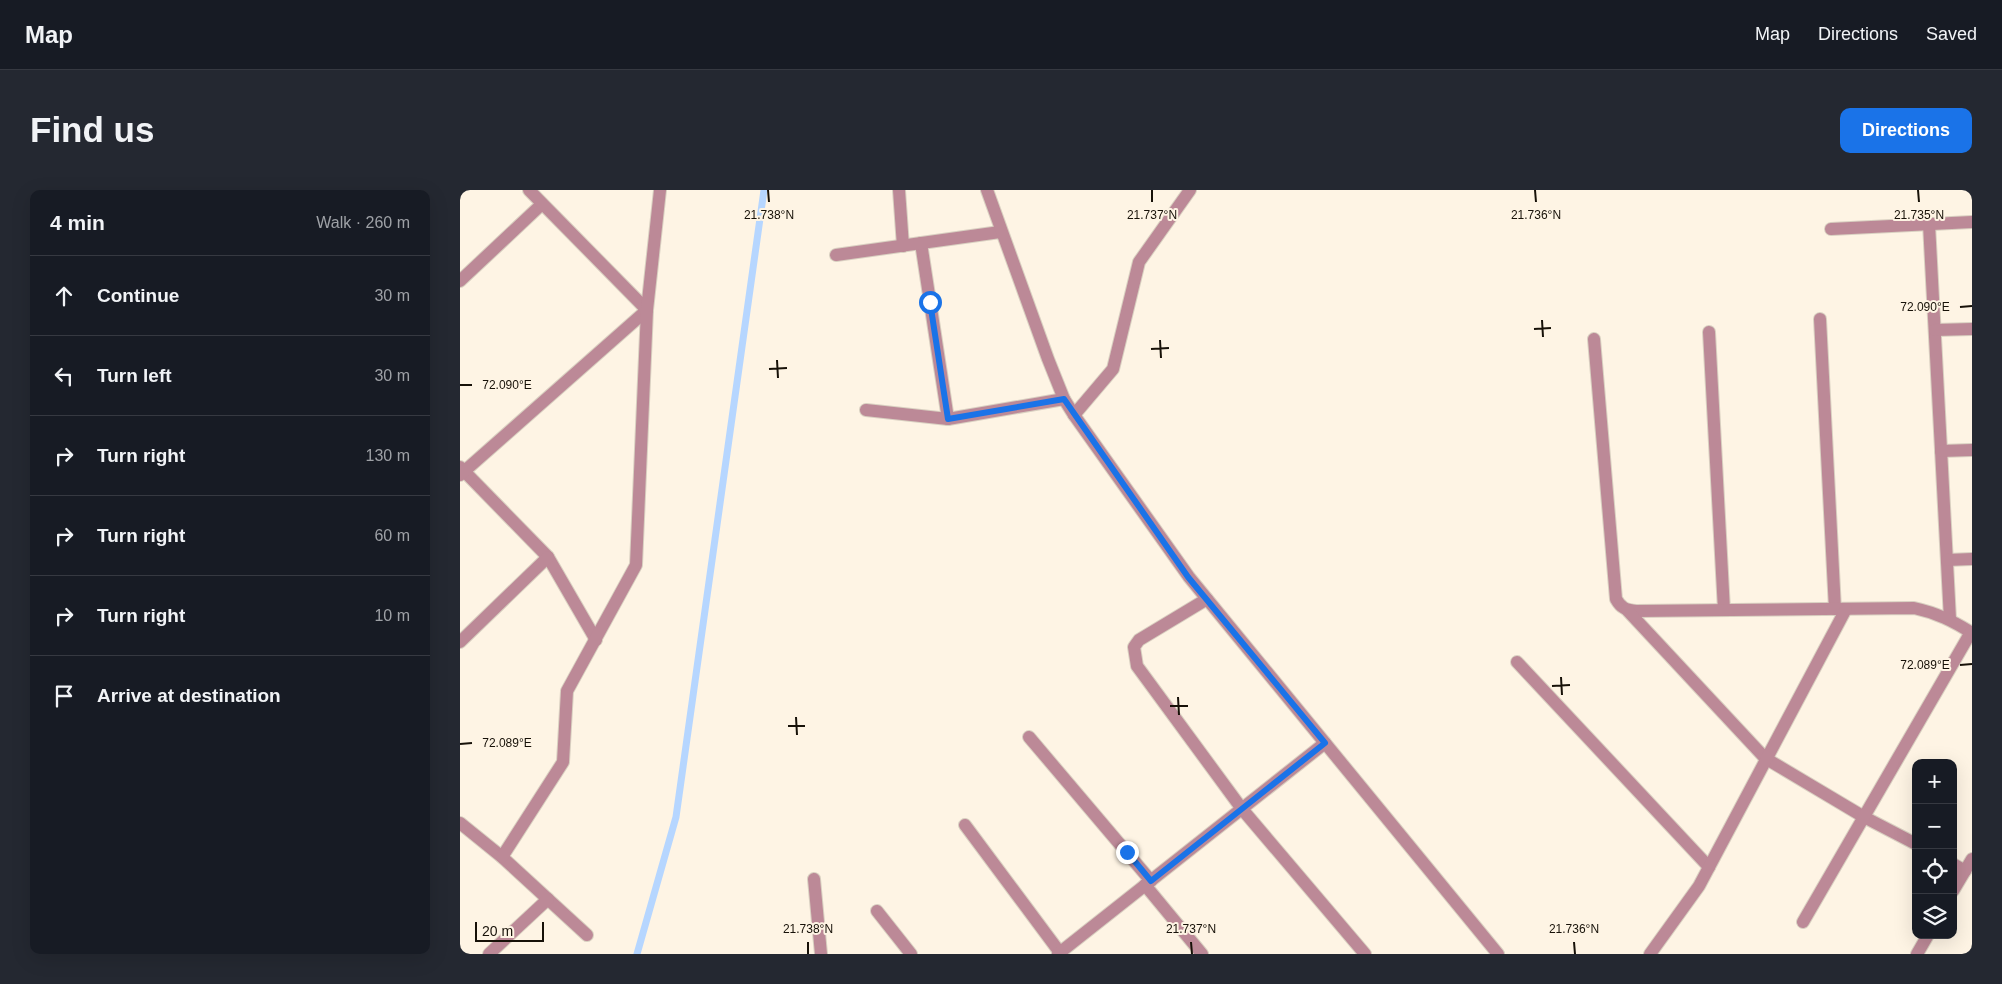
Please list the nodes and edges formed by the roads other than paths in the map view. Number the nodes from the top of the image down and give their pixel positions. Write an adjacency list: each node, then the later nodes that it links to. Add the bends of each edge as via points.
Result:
1 (529, 190): 6 (street)
2 (660, 190): 15 (street)
3 (899, 190): 12 (street)
4 (987, 190): 10 (street)
5 (1190, 190): 23 (street, via 1139,262 1113,369)
6 (542, 204): 14 (street); 15 (street)
7 (1972, 222): 8 (street)
8 (1929, 224): 9 (street); 18 (street)
9 (1831, 229)
10 (1000, 232): 11 (street); 21 (street)
11 (921, 243): 12 (street); 24 (street)
12 (903, 246): 13 (street)
13 (836, 256)
14 (460, 281)
15 (647, 310): 27 (street); 37 (street, via 636,565)
16 (1820, 318): 32 (street)
17 (1972, 329): 18 (street)
18 (1935, 330): 26 (street)
19 (1708, 332): 34 (street)
20 (1594, 339): 33 (street, via 1616,598 1619,606)
21 (1064, 399): 23 (street); 24 (street)
22 (866, 410): 24 (street)
23 (1074, 414): 31 (street, via 1188,577)
24 (948, 419)
25 (1972, 450): 26 (street)
26 (1941, 451): 30 (street)
27 (461, 471): 28 (street)
28 (548, 557): 37 (street); 38 (street)
29 (1972, 559): 30 (street)
30 (1947, 560): 35 (street)
31 (1207, 599): 41 (street); 43 (street, via 1139,640 1134,647 1134,656 1137,666)
32 (1840, 609): 34 (street); 35 (street, via 1914,608); 42 (street)
33 (1626, 610): 34 (street); 42 (street)
34 (1724, 610)
35 (1950, 619): 36 (street)
36 (1971, 633): 44 (street)
37 (596, 640): 48 (street, via 567,691 563,762)
38 (460, 642)
39 (1516, 662): 51 (street)
40 (1029, 737): 54 (street)
41 (1325, 743): 43 (street); 67 (street)
42 (1765, 758): 44 (street); 51 (street)
43 (1242, 809): 54 (street); 66 (street)
44 (1864, 816): 47 (street); 58 (street)
45 (460, 823): 48 (street)
46 (965, 825): 64 (street)
47 (1912, 842)
48 (502, 857): 56 (street)
49 (1972, 859): 52 (street)
50 (1957, 866): 52 (street)
51 (1709, 867): 68 (street, via 1691,899)
52 (1965, 871): 55 (street)
53 (814, 879): 62 (street)
54 (1148, 883): 64 (street); 65 (street)
55 (1957, 884)
56 (548, 900): 59 (street); 61 (street)
57 (877, 911): 63 (street)
58 (1803, 922)
59 (587, 935)
60 (1926, 939): 69 (street)
61 (488, 954)
62 (821, 954)
63 (910, 954)
64 (1060, 954)
65 (1202, 954)
66 (1365, 954)
67 (1498, 954)
68 (1650, 954)
69 (1917, 954)

